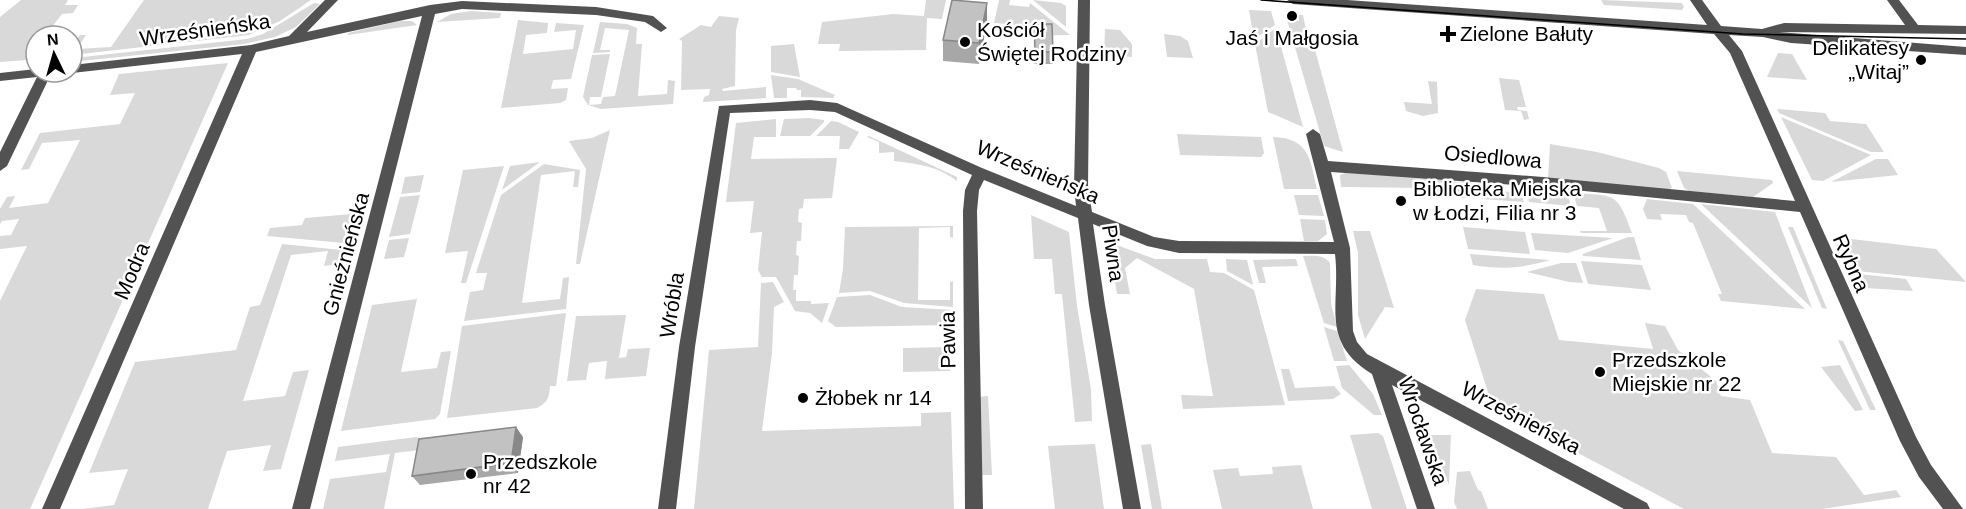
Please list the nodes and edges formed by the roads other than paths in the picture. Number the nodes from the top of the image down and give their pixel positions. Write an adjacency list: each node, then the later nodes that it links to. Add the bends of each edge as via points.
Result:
1 (332, 0): 13 (street)
2 (1084, 0): 26 (street, Piwna, via 1081,187)
3 (1293, 0): 6 (street)
4 (1696, 0): 11 (street, Rybna)
5 (1893, 0): 9 (street)
6 (1435, 5): 11 (street)
7 (430, 9): 8 (street, Wrześnieńska, via 471,5 596,11 649,19); 13 (street, Wrześnieńska); 30 (street, Gnieźnieńska)
8 (661, 28)
9 (1914, 28): 10 (street); 12 (street, via 1784,27)
10 (1966, 28)
11 (1718, 30): 12 (street); 25 (street, Rybna, via 1741,60)
12 (1763, 33): 15 (street, via 1791,39)
13 (292, 39): 14 (street, Wrześnieńska)
14 (251, 49): 16 (street, Wrześnieńska); 29 (street, Modra)
15 (1966, 51)
16 (84, 68)
17 (24, 74): 18 (street)
18 (0, 77)
19 (39, 84): 23 (street)
20 (724, 109): 24 (street, Wrześnieńska, via 810,105 837,108); 31 (street, Wróbla, via 687,347)
21 (1313, 134): 22 (street, Wrocławska)
22 (1322, 165): 25 (street, Osiedlowa); 27 (street, Wrocławska)
23 (0, 166)
24 (982, 173): 26 (street, Wrześnieńska); 32 (street, Pawia, via 971,191 970,211)
25 (1804, 207): 36 (street, Rybna, via 1914,451)
26 (1085, 217): 27 (street, Wrześnieńska, via 1152,242 1179,247); 33 (street, Piwna)
27 (1343, 248): 28 (street, Wrocławska, via 1341,308 1349,342 1369,366)
28 (1379, 370): 34 (street, Wrocławska); 35 (street, Wrześnieńska)
29 (51, 509)
30 (301, 509)
31 (667, 509)
32 (974, 509)
33 (1132, 509)
34 (1425, 509)
35 (1641, 509)
36 (1954, 509)

